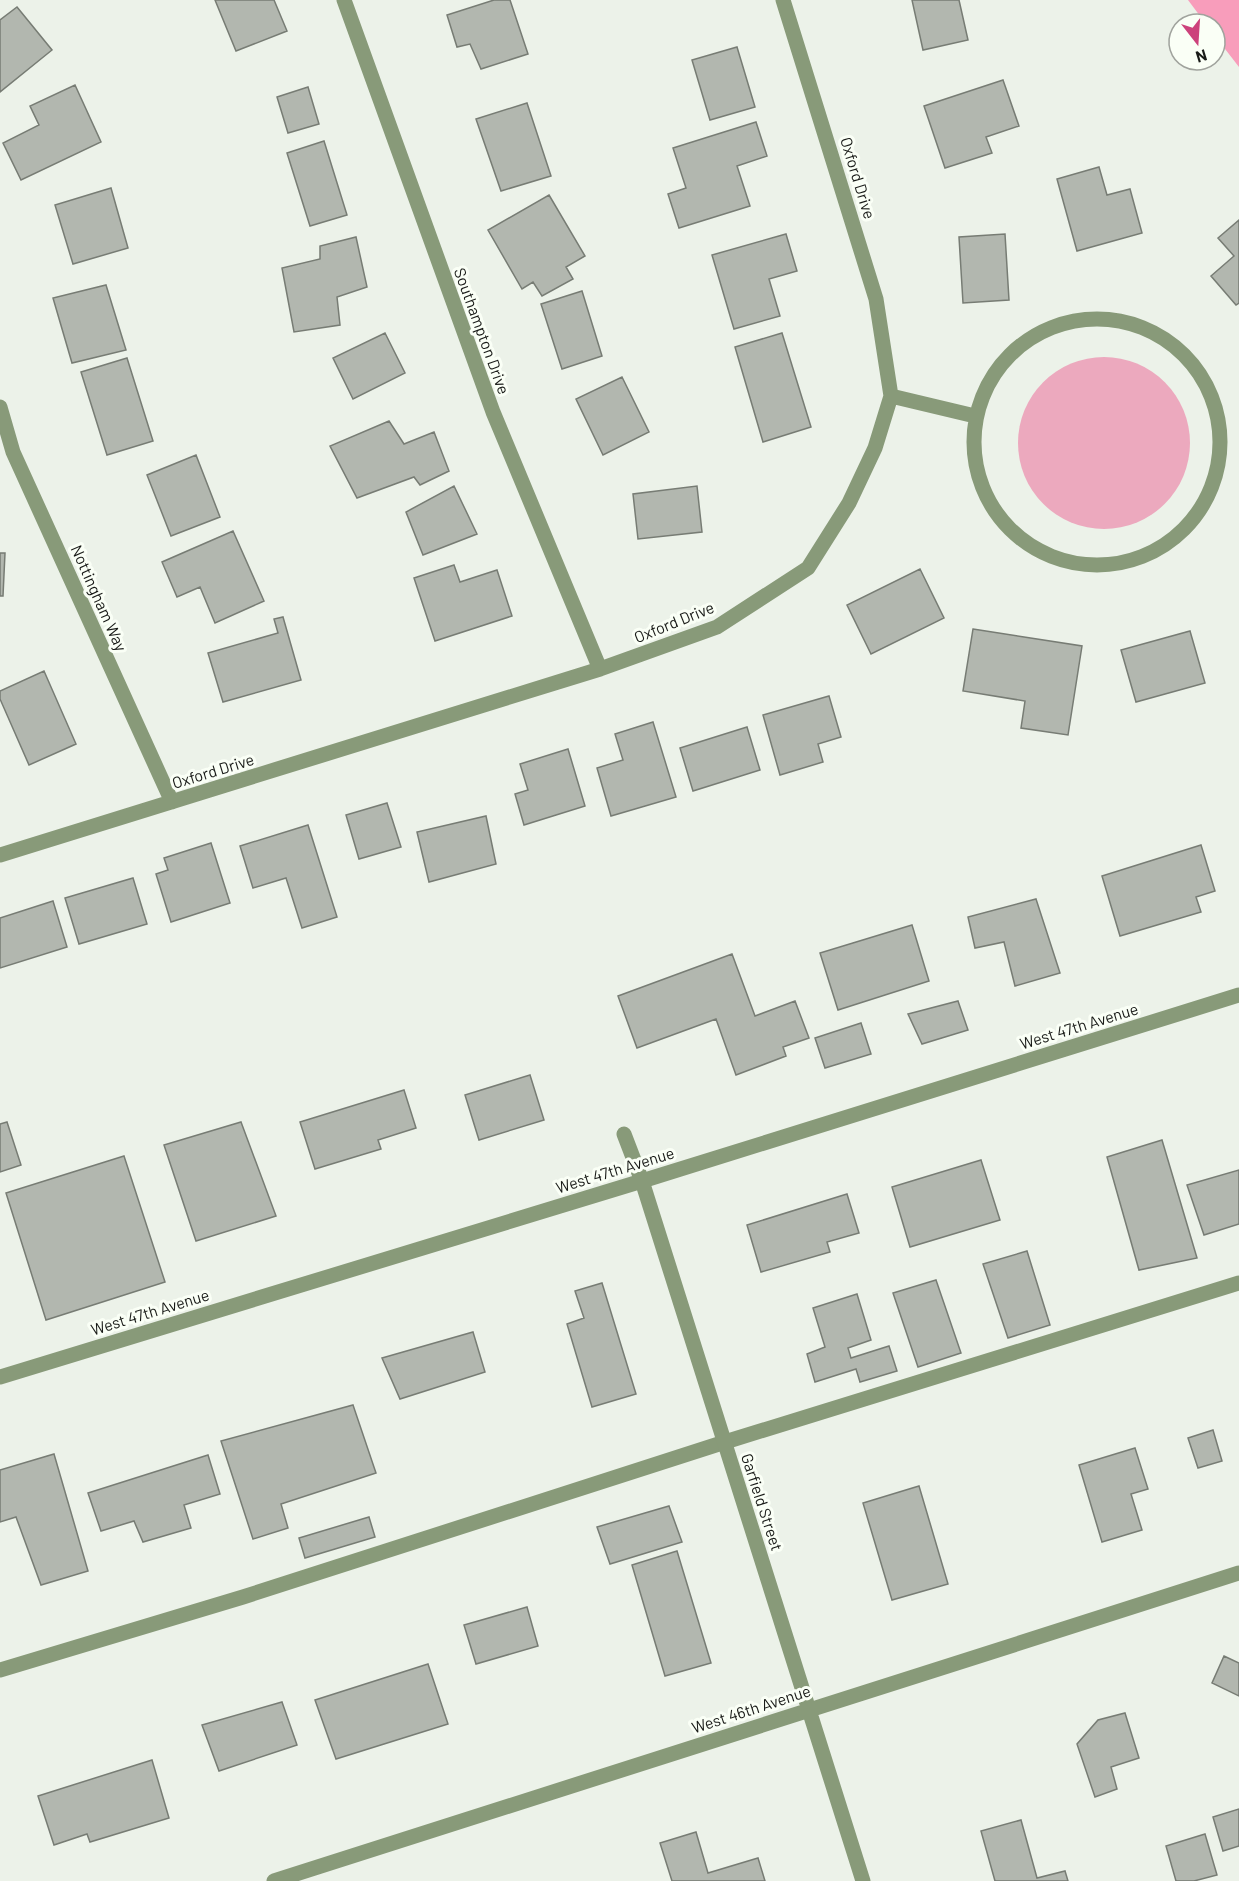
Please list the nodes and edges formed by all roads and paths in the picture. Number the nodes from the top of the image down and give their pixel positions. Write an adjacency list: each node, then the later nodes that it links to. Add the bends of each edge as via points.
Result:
1 (344, 0): 7 (street, Southampton Drive, via 493,412)
2 (783, 0): 3 (street, Oxford Drive, via 876,299)
3 (891, 396): 5 (street); 7 (street, Oxford Drive, via 875,448 849,503 807,568 717,627)
4 (0, 407): 6 (street, Nottingham Way)
5 (975, 416): 5 (street, via 973,455 983,492 1005,525 1035,549 1071,563 1110,565 1156,550 1180,534 1204,503 1218,466 1220,428 1210,390 1189,358 1159,334 1122,320 1083,318 1046,328 1013,349 989,380)
6 (7, 453): 8 (street, Nottingham Way)
7 (600, 669): 8 (street, Oxford Drive)
8 (172, 802): 9 (street, Oxford Drive)
9 (0, 855)
10 (1239, 995): 12 (street, West 47th Avenue)
11 (624, 1134): 12 (street, Garfield Street)
12 (642, 1181): 14 (street, West 47th Avenue); 15 (street, Garfield Street)
13 (1239, 1283): 15 (street)
14 (0, 1377)
15 (725, 1442): 17 (street, via 243,1597); 18 (street, Garfield Street)
16 (1239, 1573): 18 (street, West 46th Avenue)
17 (0, 1670)
18 (809, 1709): 19 (street, West 46th Avenue); 20 (street, Garfield Street)
19 (274, 1881)
20 (863, 1881)

